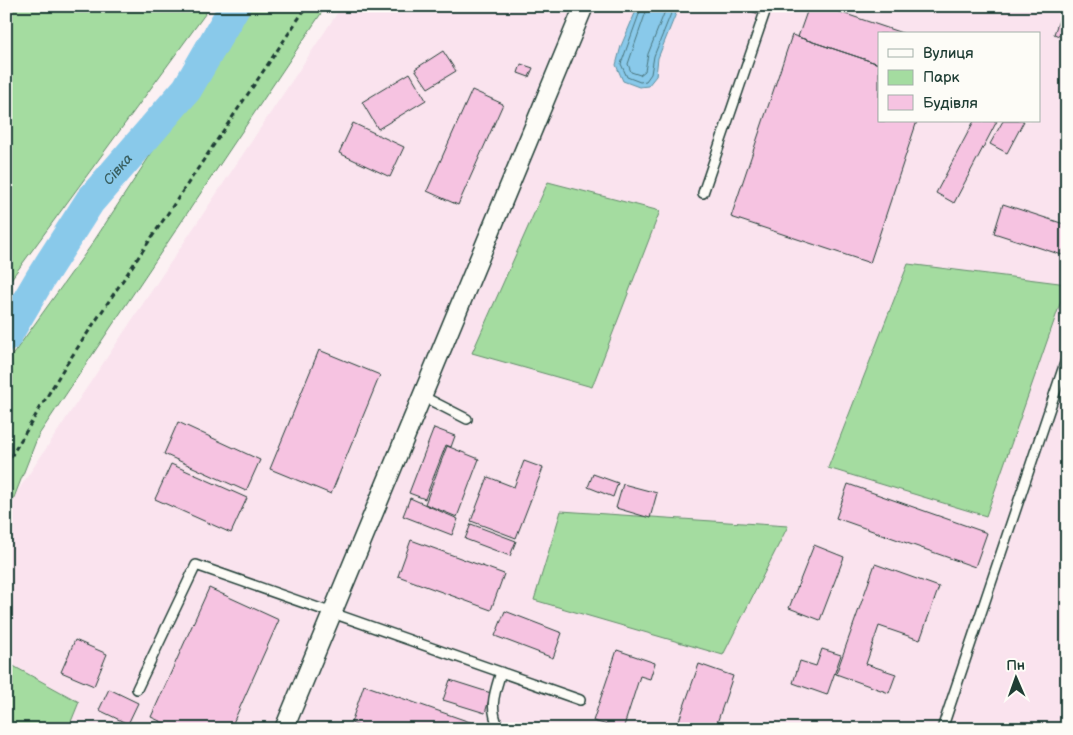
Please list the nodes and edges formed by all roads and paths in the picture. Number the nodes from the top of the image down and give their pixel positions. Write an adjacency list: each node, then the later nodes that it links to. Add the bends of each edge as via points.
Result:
1 (307, 6): 8 (path, via 64,368)
2 (584, 6): 6 (street)
3 (767, 6): 4 (lane)
4 (704, 193)
5 (1067, 357): 15 (lane)
6 (422, 396): 7 (lane); 9 (street)
7 (468, 419)
8 (6, 465)
9 (332, 614): 10 (lane); 11 (lane, via 196,565); 13 (street)
10 (501, 672): 12 (lane); 14 (lane, via 494,695 493,714)
11 (137, 689)
12 (580, 700)
13 (284, 729)
14 (499, 729)
15 (942, 729)

